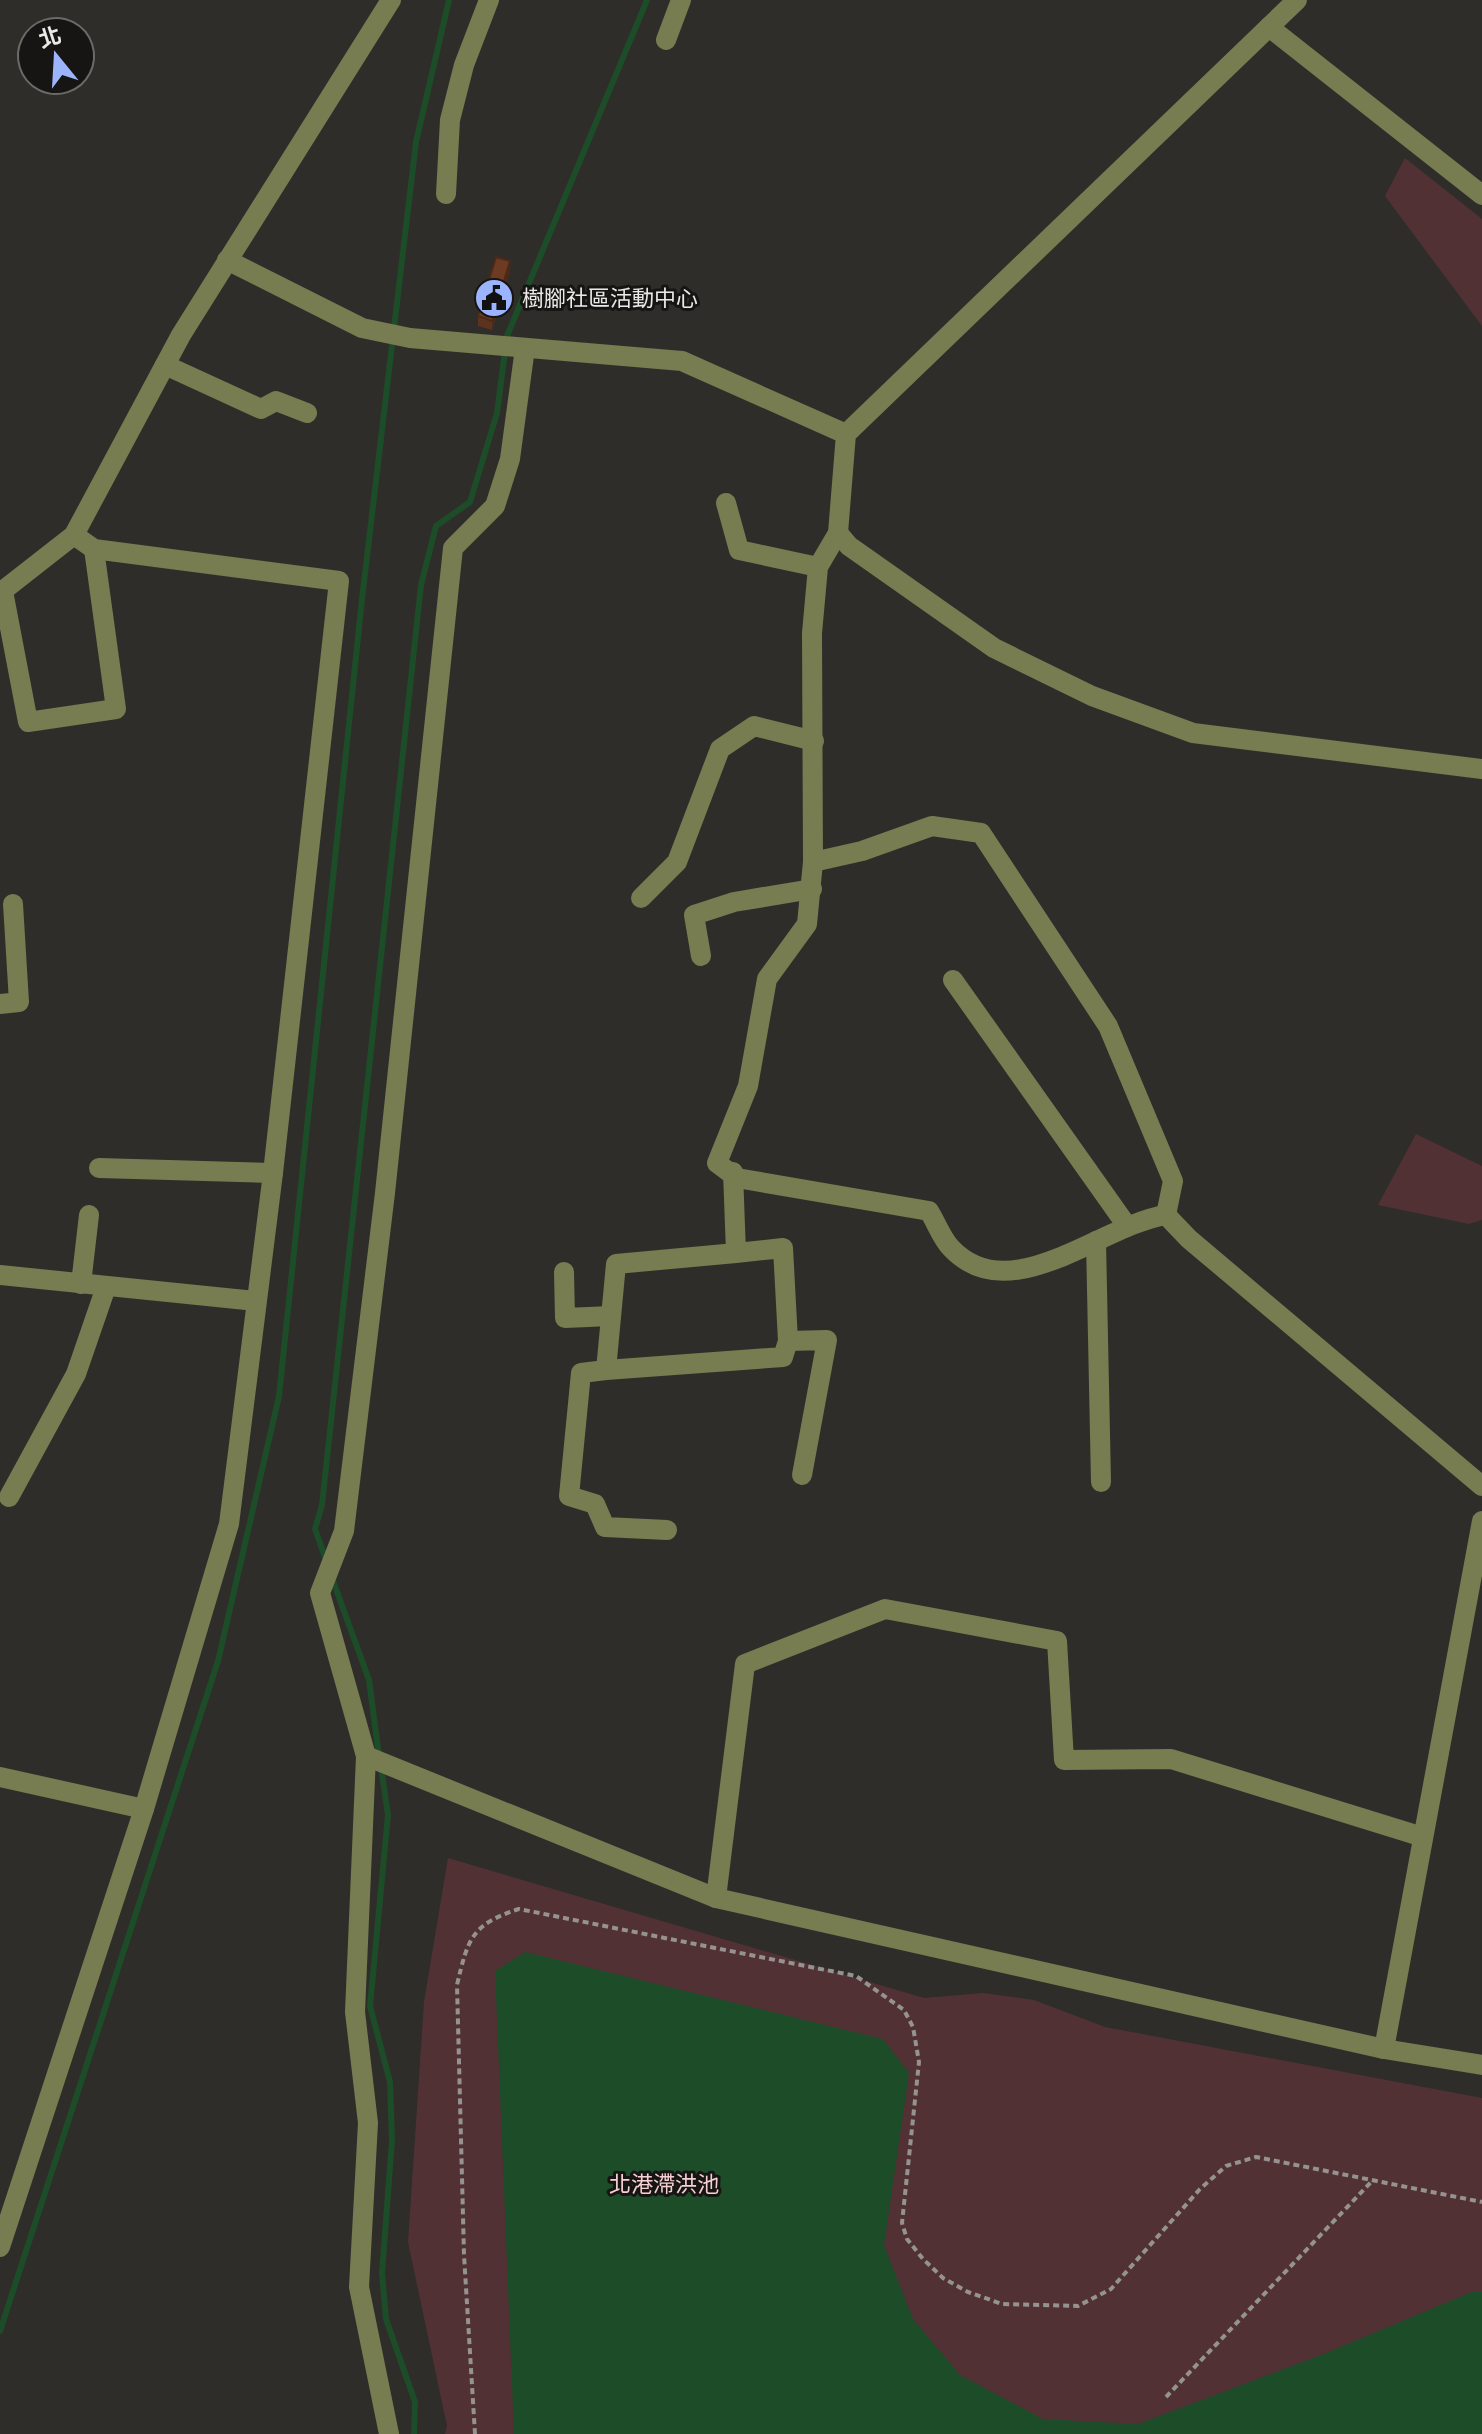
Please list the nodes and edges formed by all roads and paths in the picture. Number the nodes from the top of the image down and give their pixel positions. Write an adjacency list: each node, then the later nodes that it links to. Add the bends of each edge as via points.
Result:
1 (391, 0): 9 (street)
2 (489, 0): 7 (street, via 450,120)
3 (681, 0): 6 (street)
4 (1297, 0): 5 (street)
5 (1269, 27): 8 (street); 13 (street)
6 (666, 40)
7 (446, 194)
8 (1482, 195)
9 (227, 260): 10 (street, via 362,328); 11 (street)
10 (520, 348): 13 (street, via 682,361); 51 (street, via 510,459 495,506 453,548 344,1531 320,1593)
11 (165, 365): 12 (street, via 261,409 276,401); 16 (street)
12 (307, 413)
13 (846, 434): 15 (street)
14 (726, 503): 18 (street, via 739,550)
15 (838, 533): 18 (street); 21 (street, via 994,648 1092,696 1193,733)
16 (74, 535): 17 (street); 19 (street)
17 (94, 549): 19 (street, via 116,709 28,722); 31 (street, via 339,581)
18 (818, 567): 20 (street, via 812,633)
19 (2, 592)
20 (814, 741): 22 (street); 24 (street, via 754,726 720,749 677,862)
21 (1482, 769)
22 (813, 862): 23 (street); 33 (street, via 932,826 981,833 1108,1026 1173,1181)
23 (812, 889): 26 (street, via 734,902 694,915); 30 (street, via 807,924 767,979 748,1086 717,1163)
24 (641, 898)
25 (13, 904): 28 (street, via 19,1002)
26 (701, 956)
27 (953, 980): 34 (street)
28 (0, 1004)
29 (99, 1168): 31 (street)
30 (733, 1172): 35 (street, via 737,1178 929,1211 951,1248 991,1272 1022,1271); 36 (street)
31 (273, 1173): 41 (street)
32 (89, 1215): 39 (street)
33 (1166, 1215): 34 (street); 47 (street)
34 (1127, 1226): 35 (street)
35 (1096, 1241): 46 (street)
36 (736, 1253): 42 (street, via 616,1264); 43 (street, via 783,1248)
37 (564, 1272): 42 (street, via 565,1318)
38 (0, 1275): 39 (street)
39 (81, 1284): 40 (street)
40 (106, 1287): 41 (street); 48 (street, via 76,1374)
41 (256, 1301): 53 (street, via 229,1524)
42 (611, 1316): 44 (street)
43 (788, 1341): 44 (street, via 783,1357); 45 (street, via 827,1340)
44 (606, 1370): 50 (street, via 581,1373 569,1496 595,1504 605,1527)
45 (802, 1475)
46 (1101, 1482)
47 (1482, 1486)
48 (9, 1497)
49 (1482, 1521): 54 (street)
50 (667, 1530)
51 (366, 1756): 55 (street); 62 (street, via 355,2012 368,2123 359,2287)
52 (0, 1777): 53 (street)
53 (144, 1809): 60 (street)
54 (1423, 1837): 55 (street, via 1171,1759 1064,1760 1057,1641 885,1609 745,1664); 56 (street)
55 (716, 1898): 56 (street)
56 (1384, 2049): 57 (street)
57 (1482, 2065)
58 (1373, 2180): 59 (path); 61 (path); 63 (path, via 1256,2157 1226,2166 1111,2289 1078,2306 1002,2304 943,2278 907,2239 902,2223 919,2062 904,2010 856,1976 519,1909 475,1930 457,1985)
59 (1482, 2202)
60 (0, 2247)
61 (1166, 2397)
62 (389, 2434)
63 (475, 2434)

